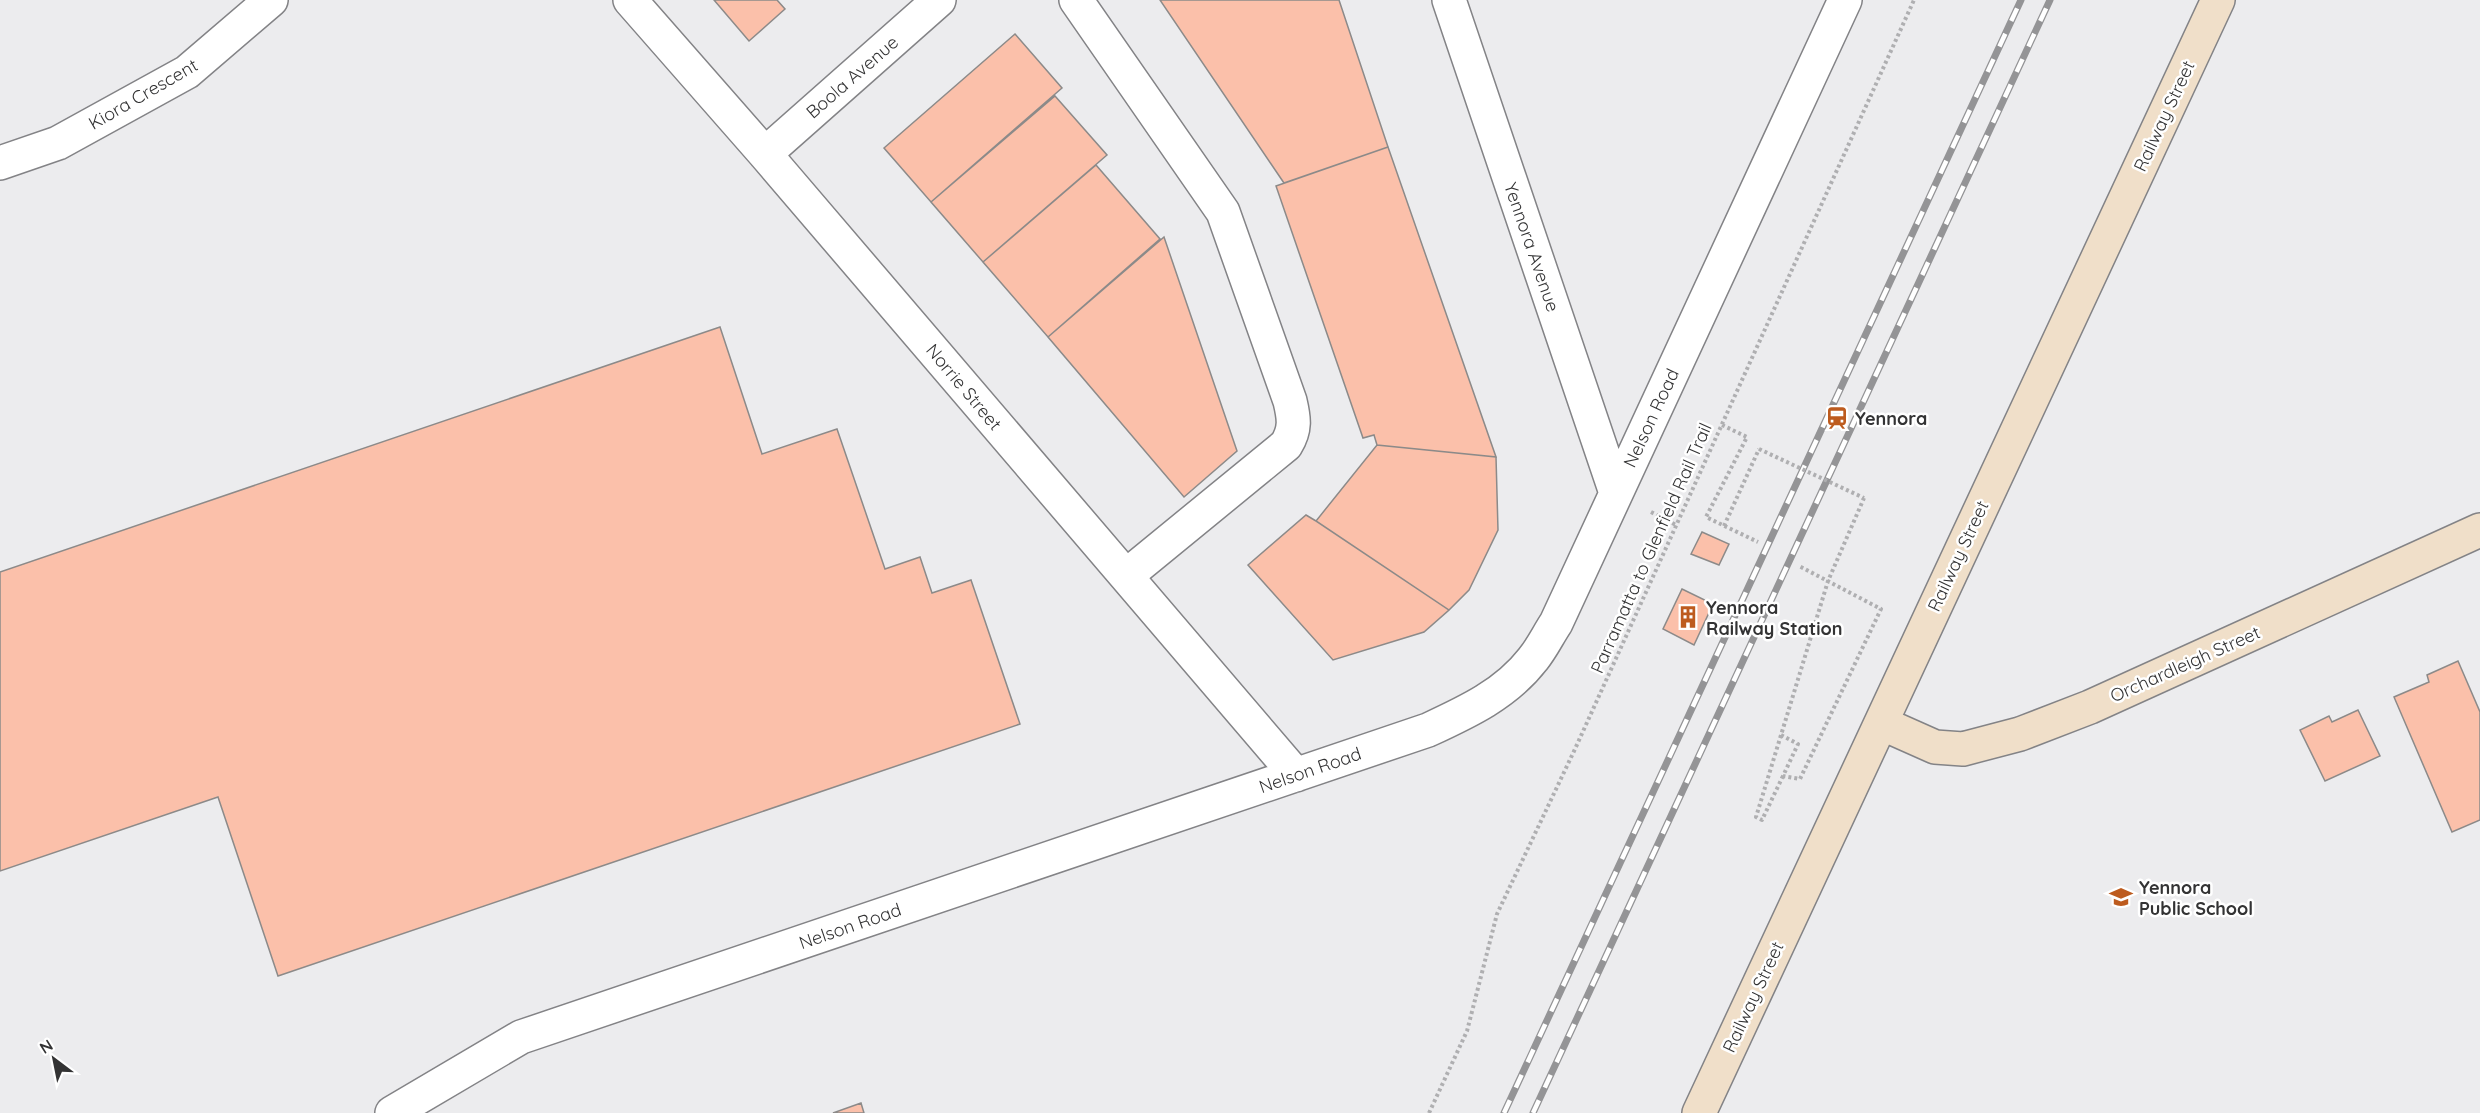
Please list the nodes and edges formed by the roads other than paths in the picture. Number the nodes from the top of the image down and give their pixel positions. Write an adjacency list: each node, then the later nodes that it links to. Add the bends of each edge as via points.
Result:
1 (271, 0): 9 (street, Kiora Crescent, via 187,72 58,143)
2 (630, 0): 8 (street, Norrie Street)
3 (939, 0): 8 (street, Boola Avenue)
4 (1076, 0): 12 (street, via 1222,212 1294,419 1294,433 1286,445)
5 (1449, 0): 10 (street, Yennora Avenue)
6 (1845, 0): 10 (street, Nelson Road)
7 (2218, 0): 13 (main road, Railway Street)
8 (765, 153): 12 (street, Norrie Street)
9 (0, 164)
10 (1616, 493): 14 (street, Nelson Road, via 1556,623 1533,659 1504,689 1428,730)
11 (2480, 530): 13 (main road, Orchardleigh Street, via 2090,707 2020,734 1963,749 1935,747)
12 (1126, 576): 14 (street, Norrie Street)
13 (1881, 723): 16 (main road, Railway Street)
14 (1296, 775): 15 (street, Nelson Road, via 520,1037)
15 (392, 1113)
16 (1699, 1113)

